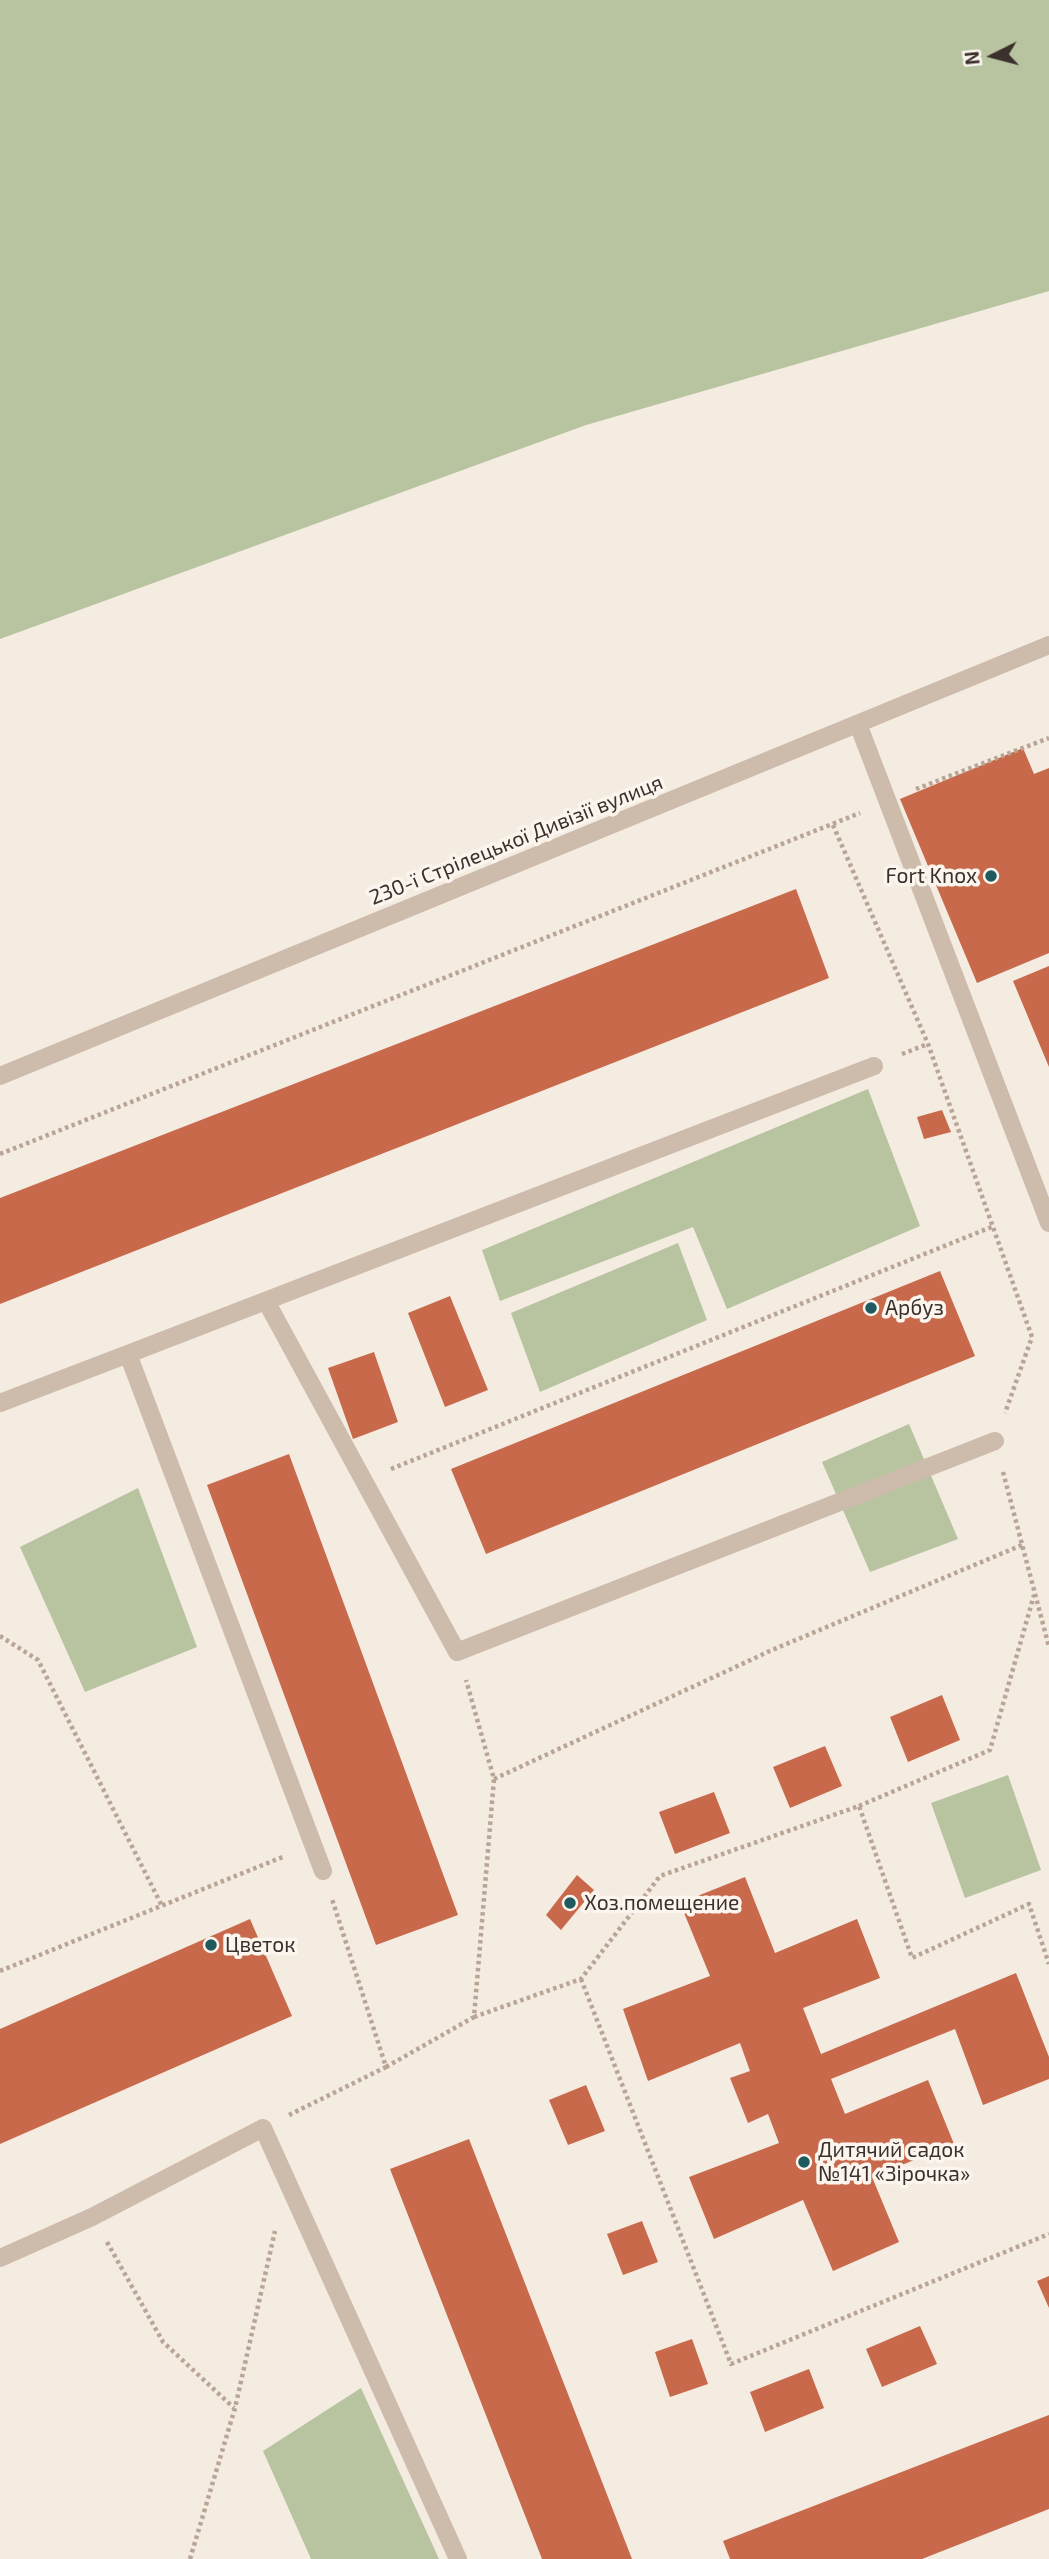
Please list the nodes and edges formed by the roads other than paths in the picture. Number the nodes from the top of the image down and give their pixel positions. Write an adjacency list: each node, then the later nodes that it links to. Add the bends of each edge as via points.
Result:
1 (1049, 645): 2 (street, 230-ї Стрілецької Дивізії вулиця)
2 (858, 723): 4 (street, 230-ї Стрілецької Дивізії вулиця); 5 (street)
3 (874, 1066): 6 (street)
4 (0, 1076)
5 (1049, 1223)
6 (266, 1301): 7 (street); 9 (street, via 457,1652)
7 (128, 1354): 8 (street); 10 (street)
8 (0, 1403)
9 (995, 1441)
10 (323, 1871)
11 (0, 2258): 12 (street, via 92,2217 263,2128)
12 (458, 2559)

